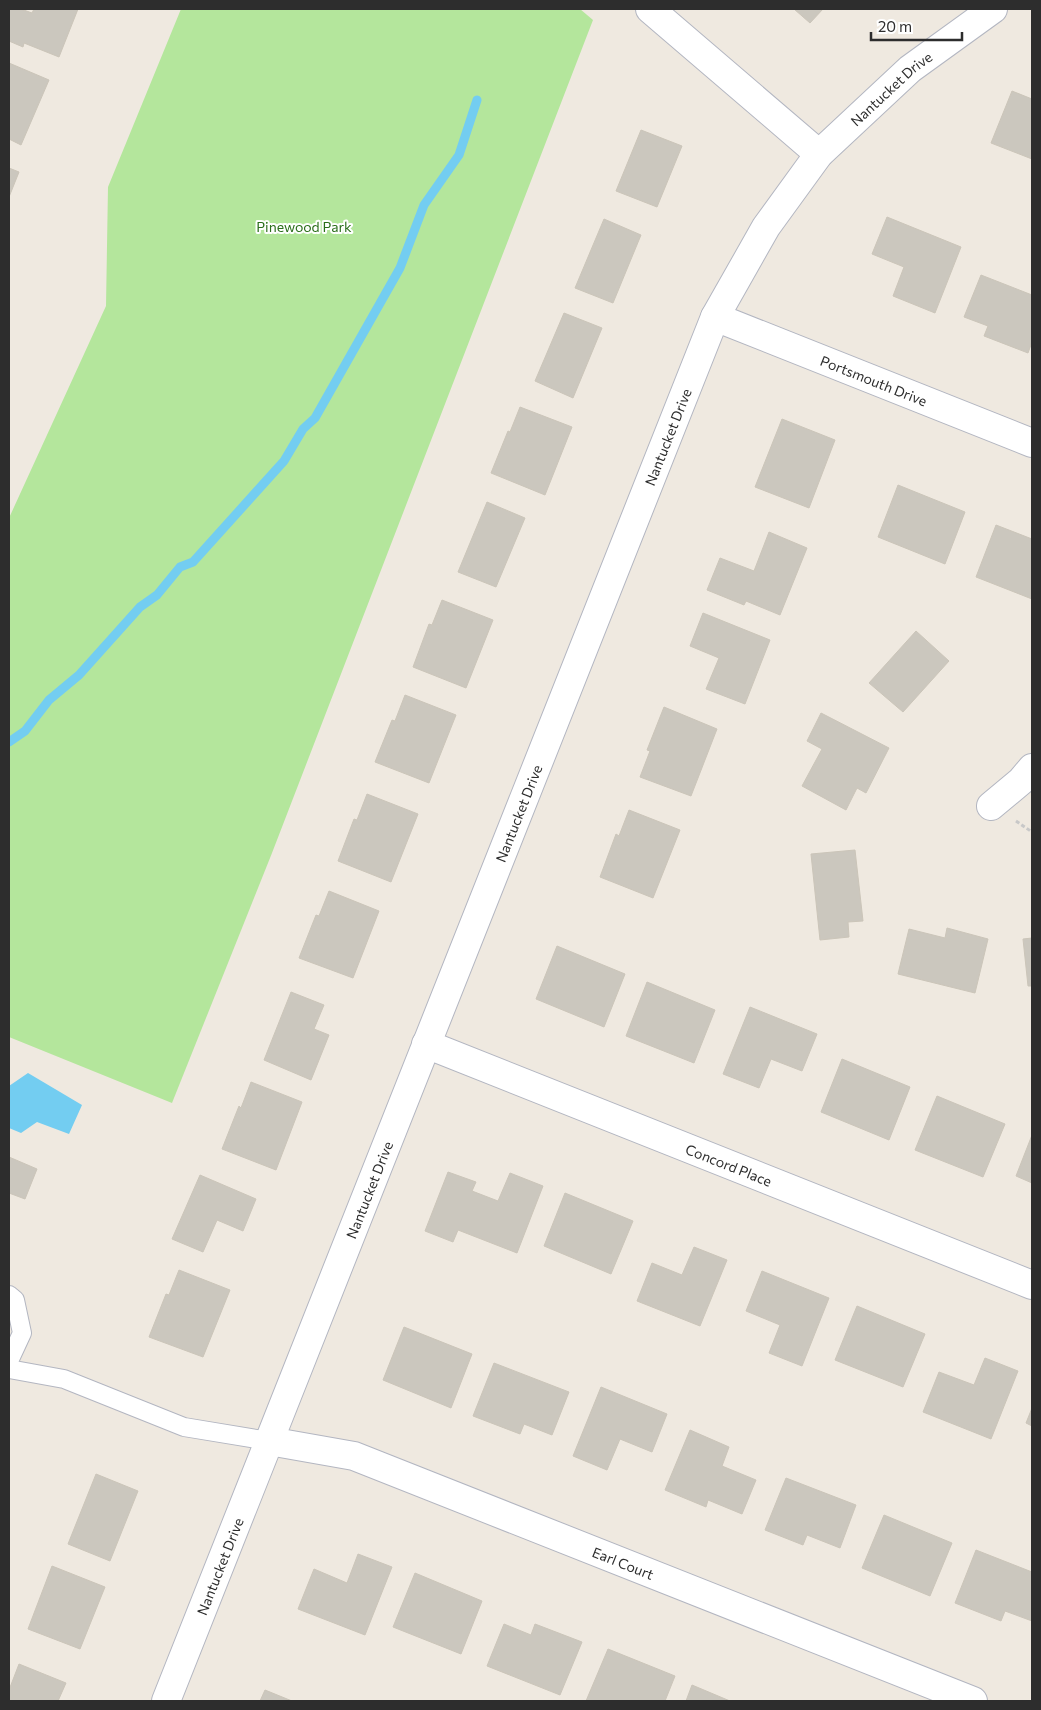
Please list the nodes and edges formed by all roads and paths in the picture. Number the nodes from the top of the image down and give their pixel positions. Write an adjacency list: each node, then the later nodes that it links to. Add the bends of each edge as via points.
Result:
1 (650, 9): 3 (street)
2 (993, 9): 3 (street, Nantucket Drive, via 910,69)
3 (819, 154): 4 (street, Nantucket Drive, via 766,227)
4 (715, 317): 5 (street, Portsmouth Drive); 8 (street, Nantucket Drive)
5 (1032, 443)
6 (1032, 768): 7 (street)
7 (991, 806)
8 (426, 1044): 9 (street, Concord Place); 13 (street, Nantucket Drive)
9 (1032, 1285)
10 (9, 1295): 11 (lane, via 15,1300 22,1333)
11 (9, 1361)
12 (9, 1369): 13 (lane, via 64,1379 184,1427)
13 (269, 1441): 14 (street, Nantucket Drive); 15 (street, Earl Court, via 354,1456)
14 (166, 1701)
15 (973, 1701)

